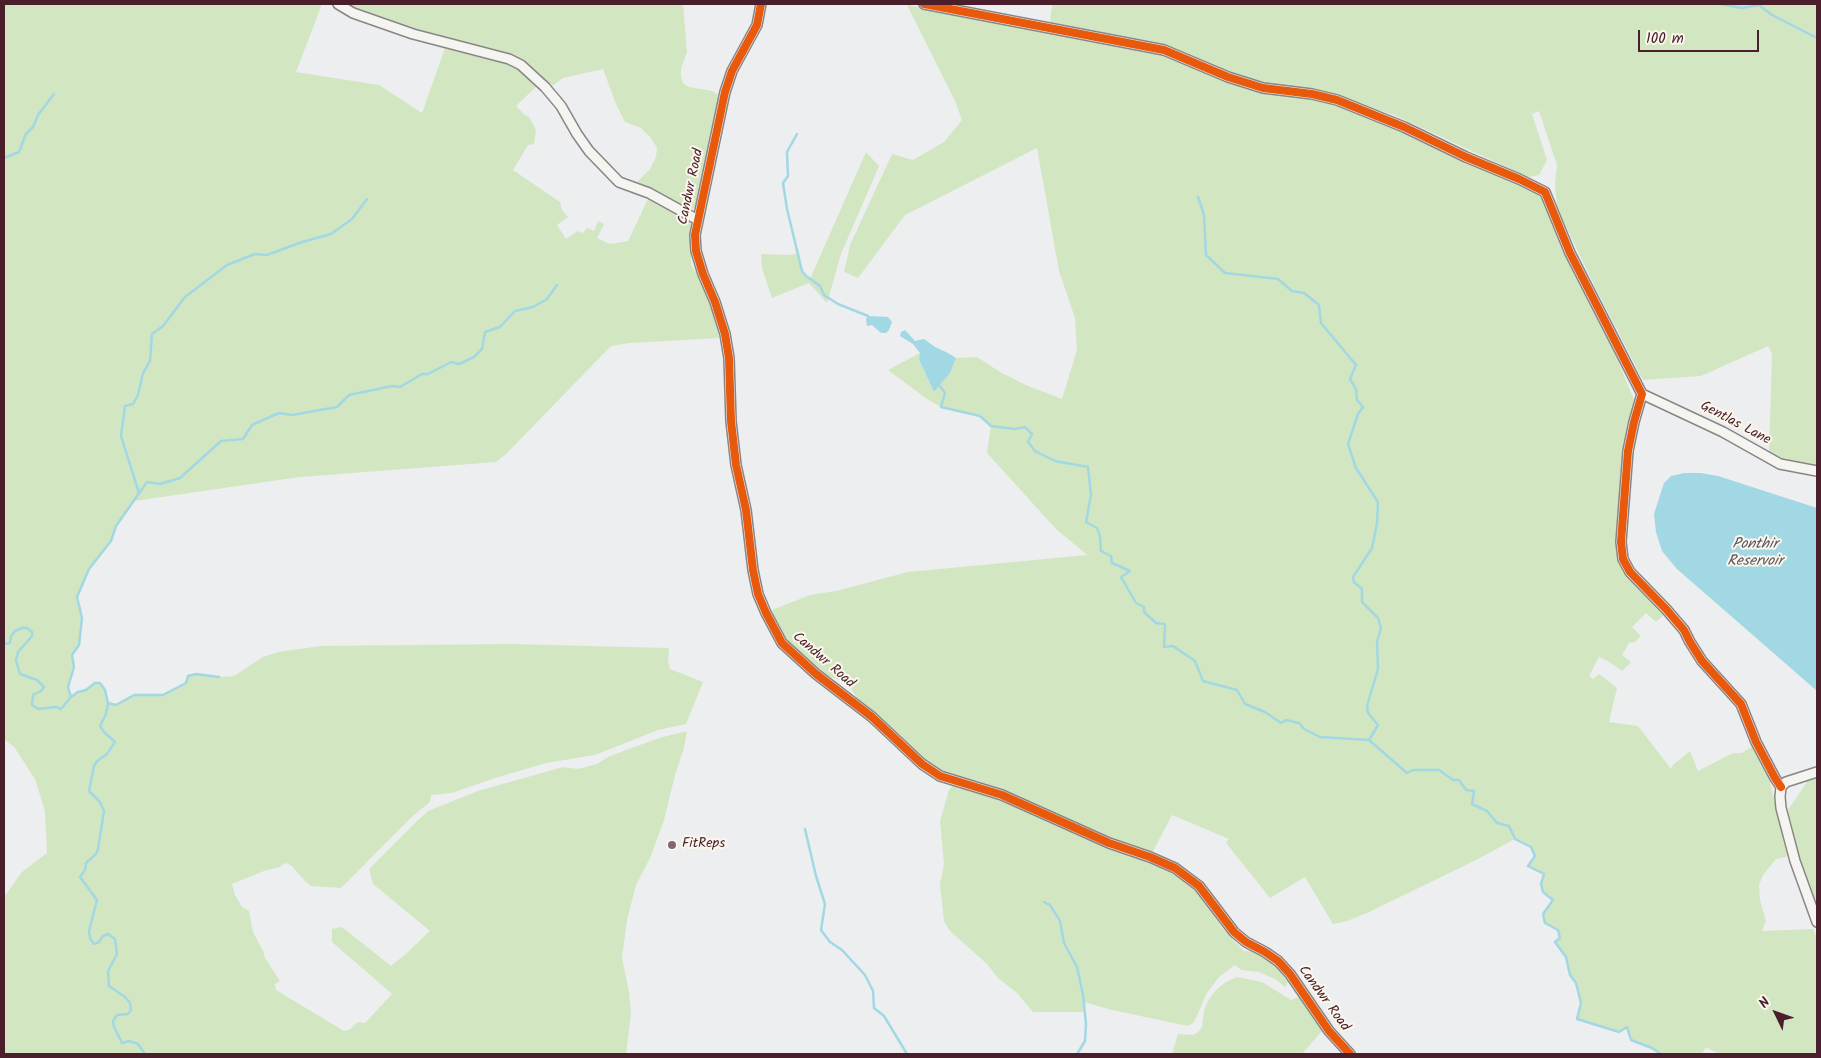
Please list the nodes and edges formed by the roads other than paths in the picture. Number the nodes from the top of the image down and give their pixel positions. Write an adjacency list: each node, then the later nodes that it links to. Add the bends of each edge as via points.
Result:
1 (338, 4): 4 (street, via 352,13 413,34 521,65 545,86 589,151 619,182 649,193)
2 (761, 4): 4 (street, Candwr Road, via 757,25 732,70 725,92)
3 (924, 4): 5 (street, via 1164,50 1263,88 1336,100 1404,127 1544,192 1570,253)
4 (698, 220): 10 (street, Candwr Road, via 696,251 725,334 729,358 731,421 753,570 758,594 782,643 940,776 1002,794 1109,843 1175,868 1199,886 1234,932 1278,961 1329,1032)
5 (1642, 394): 6 (street, Gentlas Lane, via 1724,432 1780,464); 8 (street, via 1628,451 1621,542 1623,559 1630,572 1684,630 1702,661 1741,704 1756,742)
6 (1817, 471)
7 (1817, 772): 8 (street, via 1786,782)
8 (1781, 787): 9 (street, via 1781,808 1795,861)
9 (1817, 922)
10 (1350, 1054)

